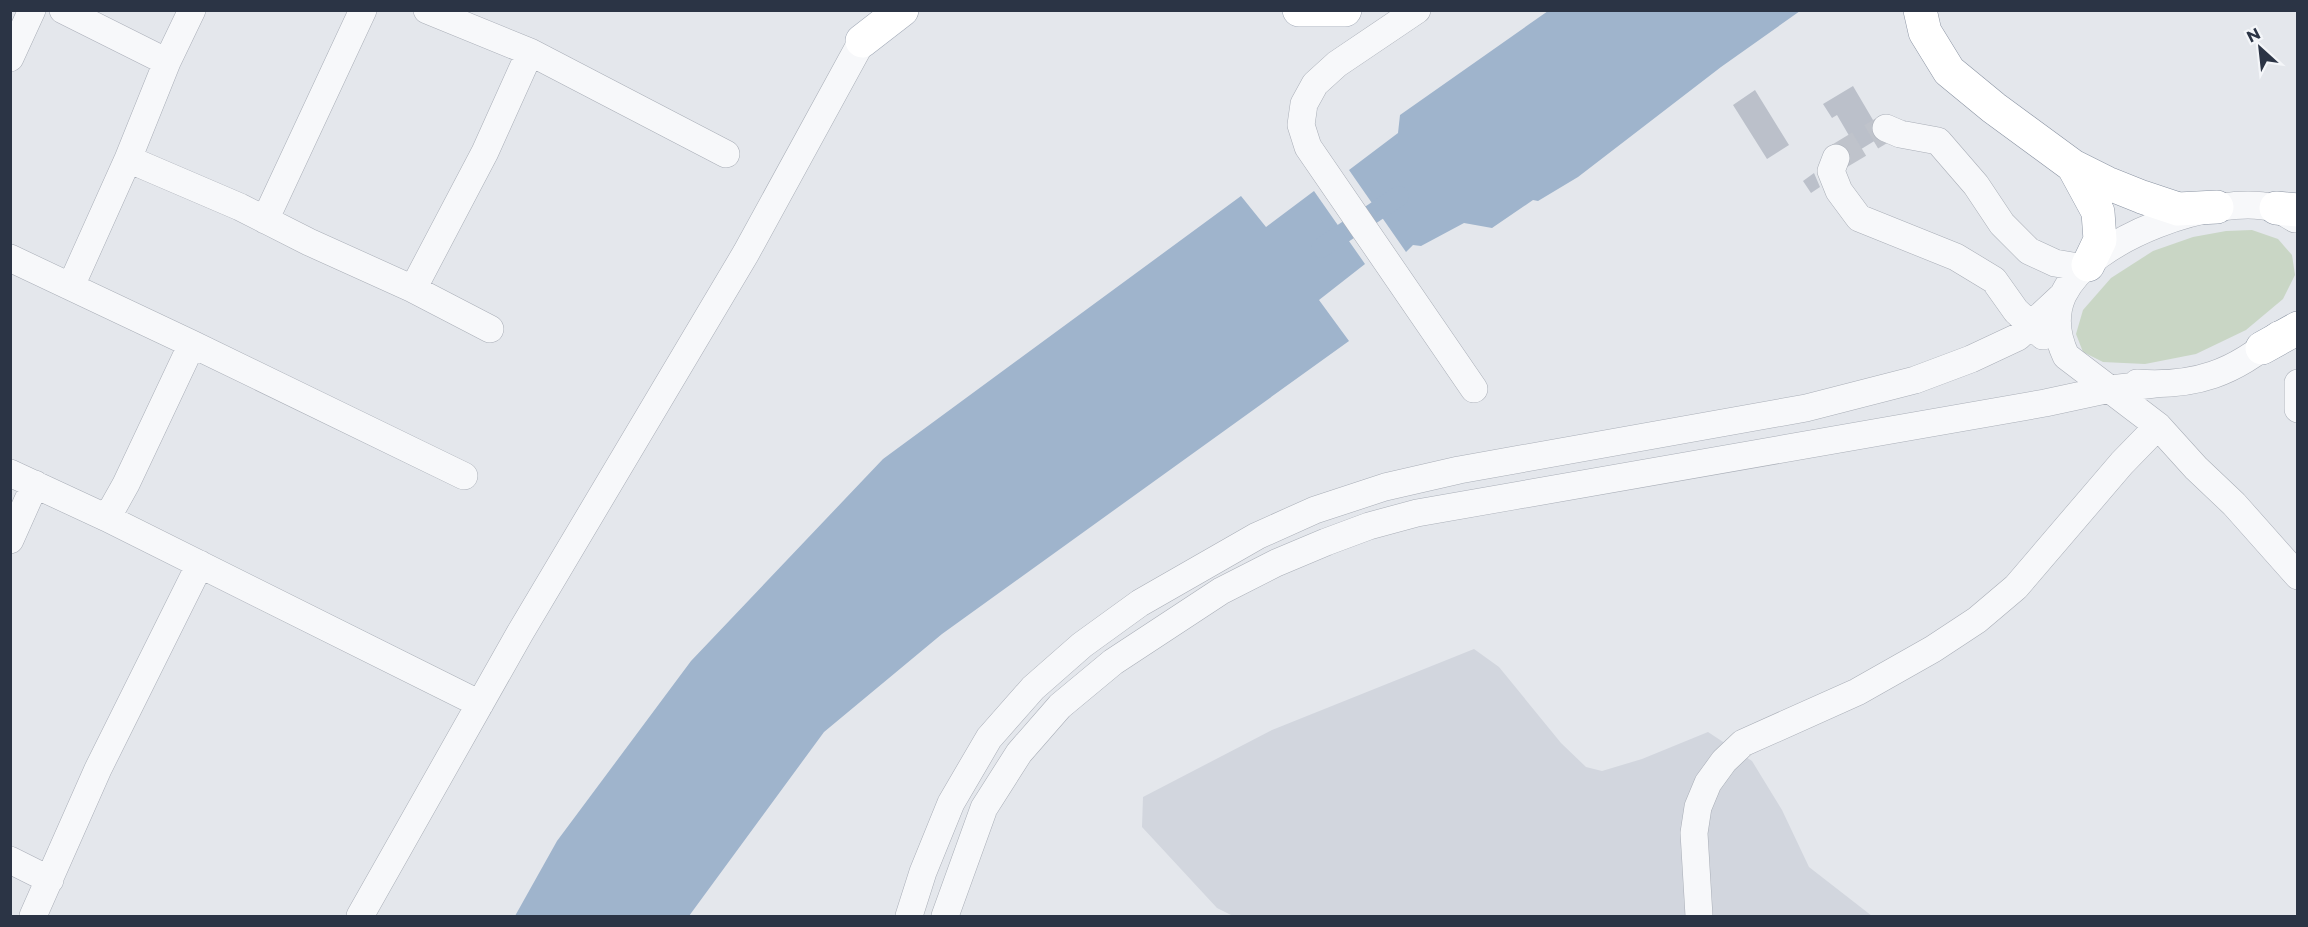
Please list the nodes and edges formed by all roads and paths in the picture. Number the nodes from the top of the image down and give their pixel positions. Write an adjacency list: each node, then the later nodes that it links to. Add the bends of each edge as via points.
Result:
1 (32, 10): 14 (street)
2 (63, 10): 15 (street)
3 (192, 10): 15 (street)
4 (363, 10): 23 (street)
5 (427, 10): 13 (street)
6 (879, 10): 12 (main road)
7 (902, 10): 12 (main road)
8 (1299, 10): 9 (main road)
9 (1345, 10)
10 (1417, 10): 38 (street, via 1337,64 1315,84 1304,104 1301,125 1308,147)
11 (1920, 10): 20 (main road, via 1925,32 1949,71)
12 (862, 41): 49 (street, via 746,253)
13 (530, 52): 17 (street); 27 (street, via 484,152)
14 (10, 58)
15 (167, 62): 19 (street)
16 (1886, 128): 25 (street, via 1900,135 1938,141 1976,185 2002,224 2030,251 2055,263)
17 (726, 154)
18 (1836, 158): 30 (street, via 1831,171 1839,191 1859,218 1956,257 1994,280)
19 (128, 159): 23 (street); 26 (street)
20 (2073, 166): 21 (main road, via 2178,209); 25 (main road, via 2098,212 2100,240)
21 (2217, 207): 22 (street, via 2256,206); 25 (street, via 2162,222 2127,239)
22 (2290, 213)
23 (265, 220): 27 (street)
24 (10, 258): 26 (street)
25 (2086, 267): 28 (street)
26 (71, 286): 33 (street)
27 (413, 289): 32 (street)
28 (2063, 295): 30 (street); 35 (street, via 2058,332)
29 (2298, 314): 34 (street)
30 (2031, 325): 35 (street); 54 (street, via 2018,337 1915,381 1806,408 1384,487 1315,510 1257,536 1140,603 1082,645 1034,688 990,738 951,803)
31 (2298, 328): 34 (main road)
32 (490, 329)
33 (192, 344): 43 (street); 45 (street)
34 (2262, 348): 37 (street, via 2221,373 2189,382)
35 (2076, 364): 37 (street, via 2119,380); 39 (street)
36 (2298, 382): 40 (street)
37 (2155, 384): 39 (street)
38 (1474, 388)
39 (2110, 389): 41 (street); 55 (street, via 1417,513 1369,526 1276,563 1168,624 1060,706 1019,753 984,808)
40 (2298, 409)
41 (2158, 426): 48 (street); 56 (street, via 2016,587 1977,620 1857,692 1743,743 1724,761 1708,783 1698,807 1694,833)
42 (10, 473): 44 (street)
43 (464, 476)
44 (35, 484): 45 (street); 46 (street)
45 (107, 519): 47 (street)
46 (10, 540)
47 (200, 564): 49 (street); 51 (street, via 98,769)
48 (2298, 576)
49 (480, 704): 53 (street)
50 (10, 860): 51 (street)
51 (50, 880): 52 (street)
52 (33, 916)
53 (360, 916)
54 (909, 916)
55 (945, 916)
56 (1699, 916)

